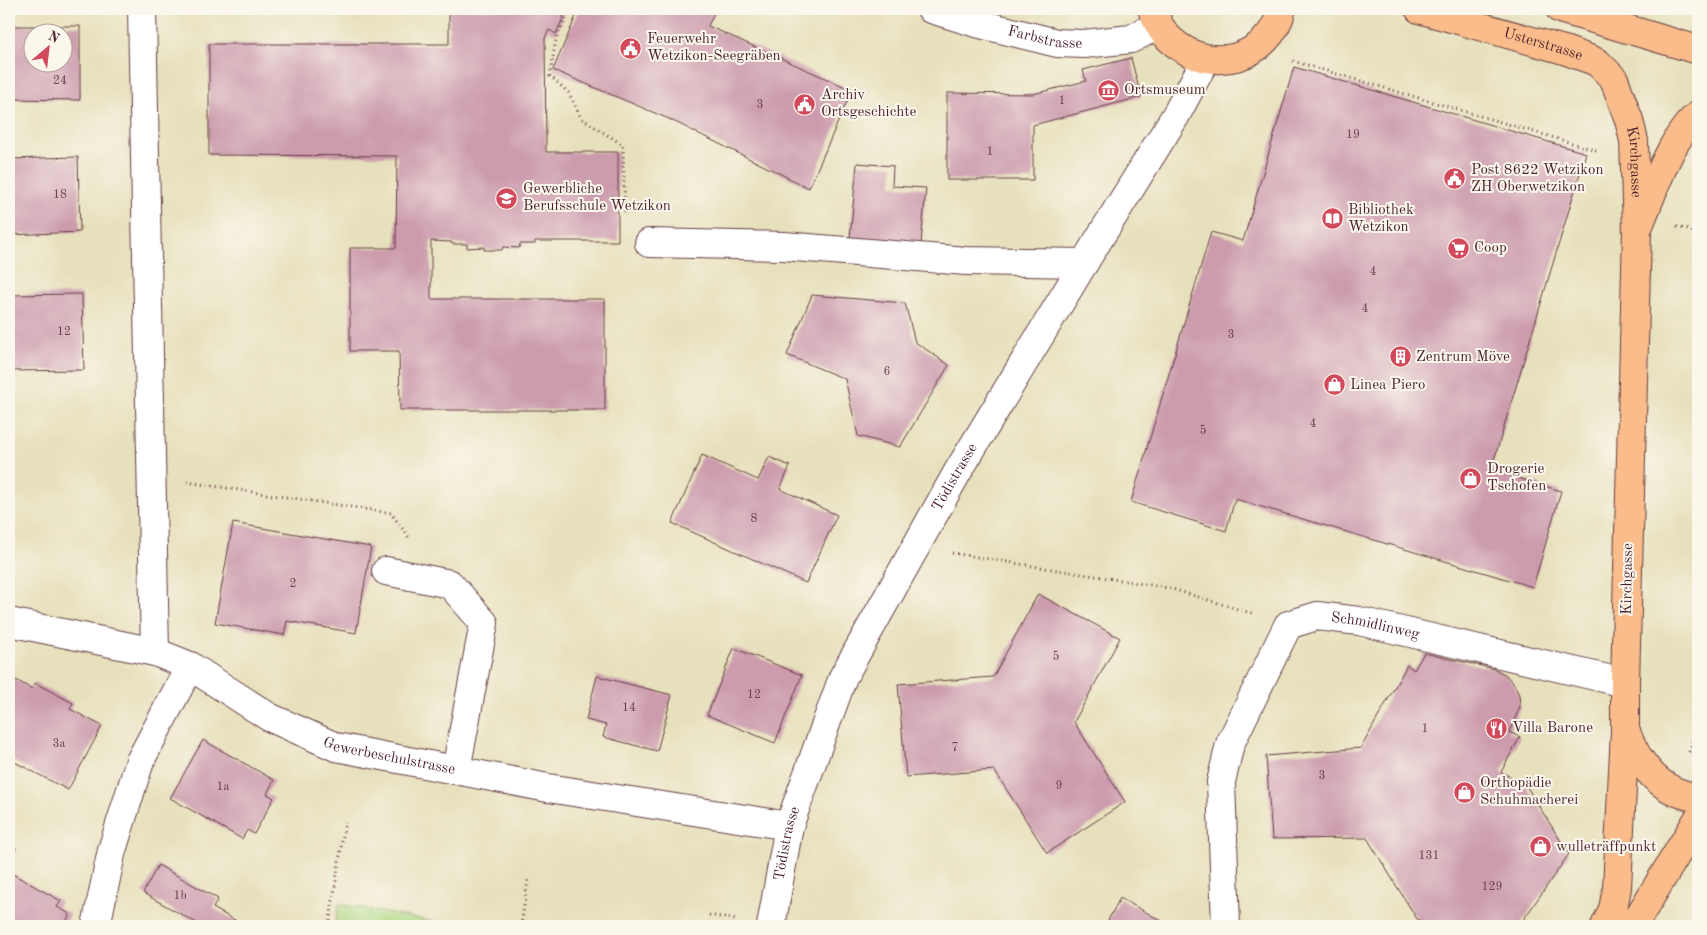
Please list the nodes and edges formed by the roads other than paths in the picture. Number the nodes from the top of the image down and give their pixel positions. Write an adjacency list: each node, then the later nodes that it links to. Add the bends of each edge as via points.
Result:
1 (931, 9): 6 (street, Farbstrasse, via 976,24 1057,43 1084,44 1130,38)
2 (1419, 9): 9 (main road, Usterstrasse, via 1592,60 1614,79)
3 (1560, 9): 7 (main road)
4 (142, 10): 16 (street)
5 (1285, 12): 8 (main road, via 1270,35 1257,47 1241,56 1224,60)
6 (1155, 17): 8 (main road, via 1170,40 1187,52)
7 (1698, 50)
8 (1206, 59): 13 (street, Tödistrasse, via 1176,115)
9 (1621, 96): 11 (main road, Kirchgasse, via 1634,141)
10 (1698, 115): 11 (main road, Kirchgasse, via 1675,144)
11 (1637, 230): 18 (main road, Kirchgasse)
12 (649, 243): 13 (street, via 784,246 966,261)
13 (1084, 263): 23 (street, Tödistrasse, via 957,473 843,677)
14 (395, 573): 20 (street, via 450,584 484,623)
15 (9, 622): 16 (street, Gewerbeschulstrasse)
16 (155, 652): 17 (street, Gewerbeschulstrasse)
17 (190, 666): 20 (street, Gewerbeschulstrasse, via 269,716 336,747); 24 (street, via 140,761 112,850)
18 (1625, 683): 19 (main road, Kirchgasse); 26 (street, Schmidlinweg, via 1359,621 1317,616 1288,625 1230,744 1221,782)
19 (1625, 731): 21 (main road, via 1647,771 1675,790); 27 (main road, Kirchgasse, via 1617,888)
20 (456, 770): 23 (street, Gewerbeschulstrasse)
21 (1698, 797)
22 (1698, 819): 28 (main road)
23 (789, 826): 25 (street, Tödistrasse)
24 (96, 926)
25 (771, 926)
26 (1226, 926)
27 (1605, 926)
28 (1633, 926)

